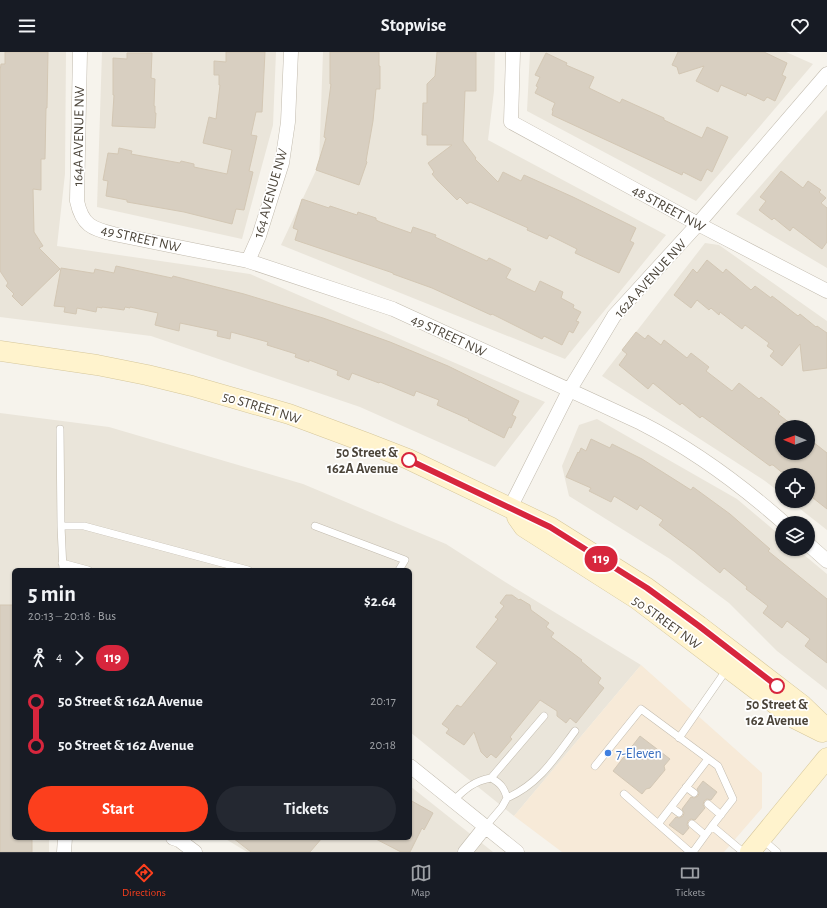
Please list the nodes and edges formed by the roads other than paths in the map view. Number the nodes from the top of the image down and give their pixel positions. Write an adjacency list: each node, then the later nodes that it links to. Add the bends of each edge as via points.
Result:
1 (80, 52): 5 (street, 164A AVENUE NW, via 77,201)
2 (291, 52): 7 (street, 164 AVENUE NW, via 288,122 282,163 259,236)
3 (512, 52): 6 (street, 48 STREET NW, via 512,122)
4 (827, 74): 6 (street, 162A AVENUE NW)
5 (82, 219): 7 (street, 49 STREET NW, via 99,231)
6 (698, 224): 8 (street, 48 STREET NW); 10 (street, 162A AVENUE NW, via 614,316)
7 (248, 261): 10 (street, 49 STREET NW, via 393,309)
8 (827, 291)
9 (0, 351): 12 (main road, 50 STREET NW, via 147,375 289,414 408,459)
10 (569, 391): 12 (street, 162A AVENUE NW); 13 (street, 49 STREET NW, via 669,437 738,484)
11 (60, 429): 14 (lane)
12 (510, 508): 22 (main road, 50 STREET NW, via 524,527 637,599); 24 (main road, 50 STREET NW, via 550,527 647,588 802,705)
13 (776, 516)
14 (61, 526): 18 (lane); 20 (lane, via 84,526)
15 (315, 526): 21 (lane, via 406,560)
16 (815, 550): 17 (street)
17 (827, 560)
18 (63, 566): 19 (lane)
19 (76, 568)
20 (241, 568)
21 (400, 568)
22 (728, 668): 26 (main road, 50 STREET NW, via 794,718); 27 (lane)
23 (544, 716): 32 (lane)
24 (827, 729)
25 (576, 731): 36 (lane, via 538,778 519,793)
26 (827, 735)
27 (679, 738): 29 (lane); 30 (lane, via 640,709)
28 (827, 758): 49 (main road)
29 (708, 759): 33 (lane); 41 (lane, via 718,766 733,800)
30 (594, 766)
31 (412, 768): 37 (street)
32 (491, 778): 36 (lane, via 502,786); 37 (lane, via 474,782)
33 (686, 788): 34 (lane); 39 (lane)
34 (694, 793)
35 (624, 794): 42 (lane)
36 (507, 798): 45 (lane)
37 (453, 801): 45 (street)
38 (708, 804): 41 (lane)
39 (671, 807): 40 (lane); 42 (lane)
40 (679, 813)
41 (721, 816): 44 (lane)
42 (658, 824): 54 (lane)
43 (692, 824): 46 (lane)
44 (712, 826): 46 (lane); 55 (lane)
45 (485, 827): 52 (street); 53 (street)
46 (705, 835): 54 (lane)
47 (65, 840): 50 (street)
48 (179, 840): 51 (street)
49 (756, 845): 56 (lane)
50 (64, 852)
51 (195, 852)
52 (465, 852)
53 (517, 852)
54 (691, 852)
55 (743, 852)
56 (777, 852)

